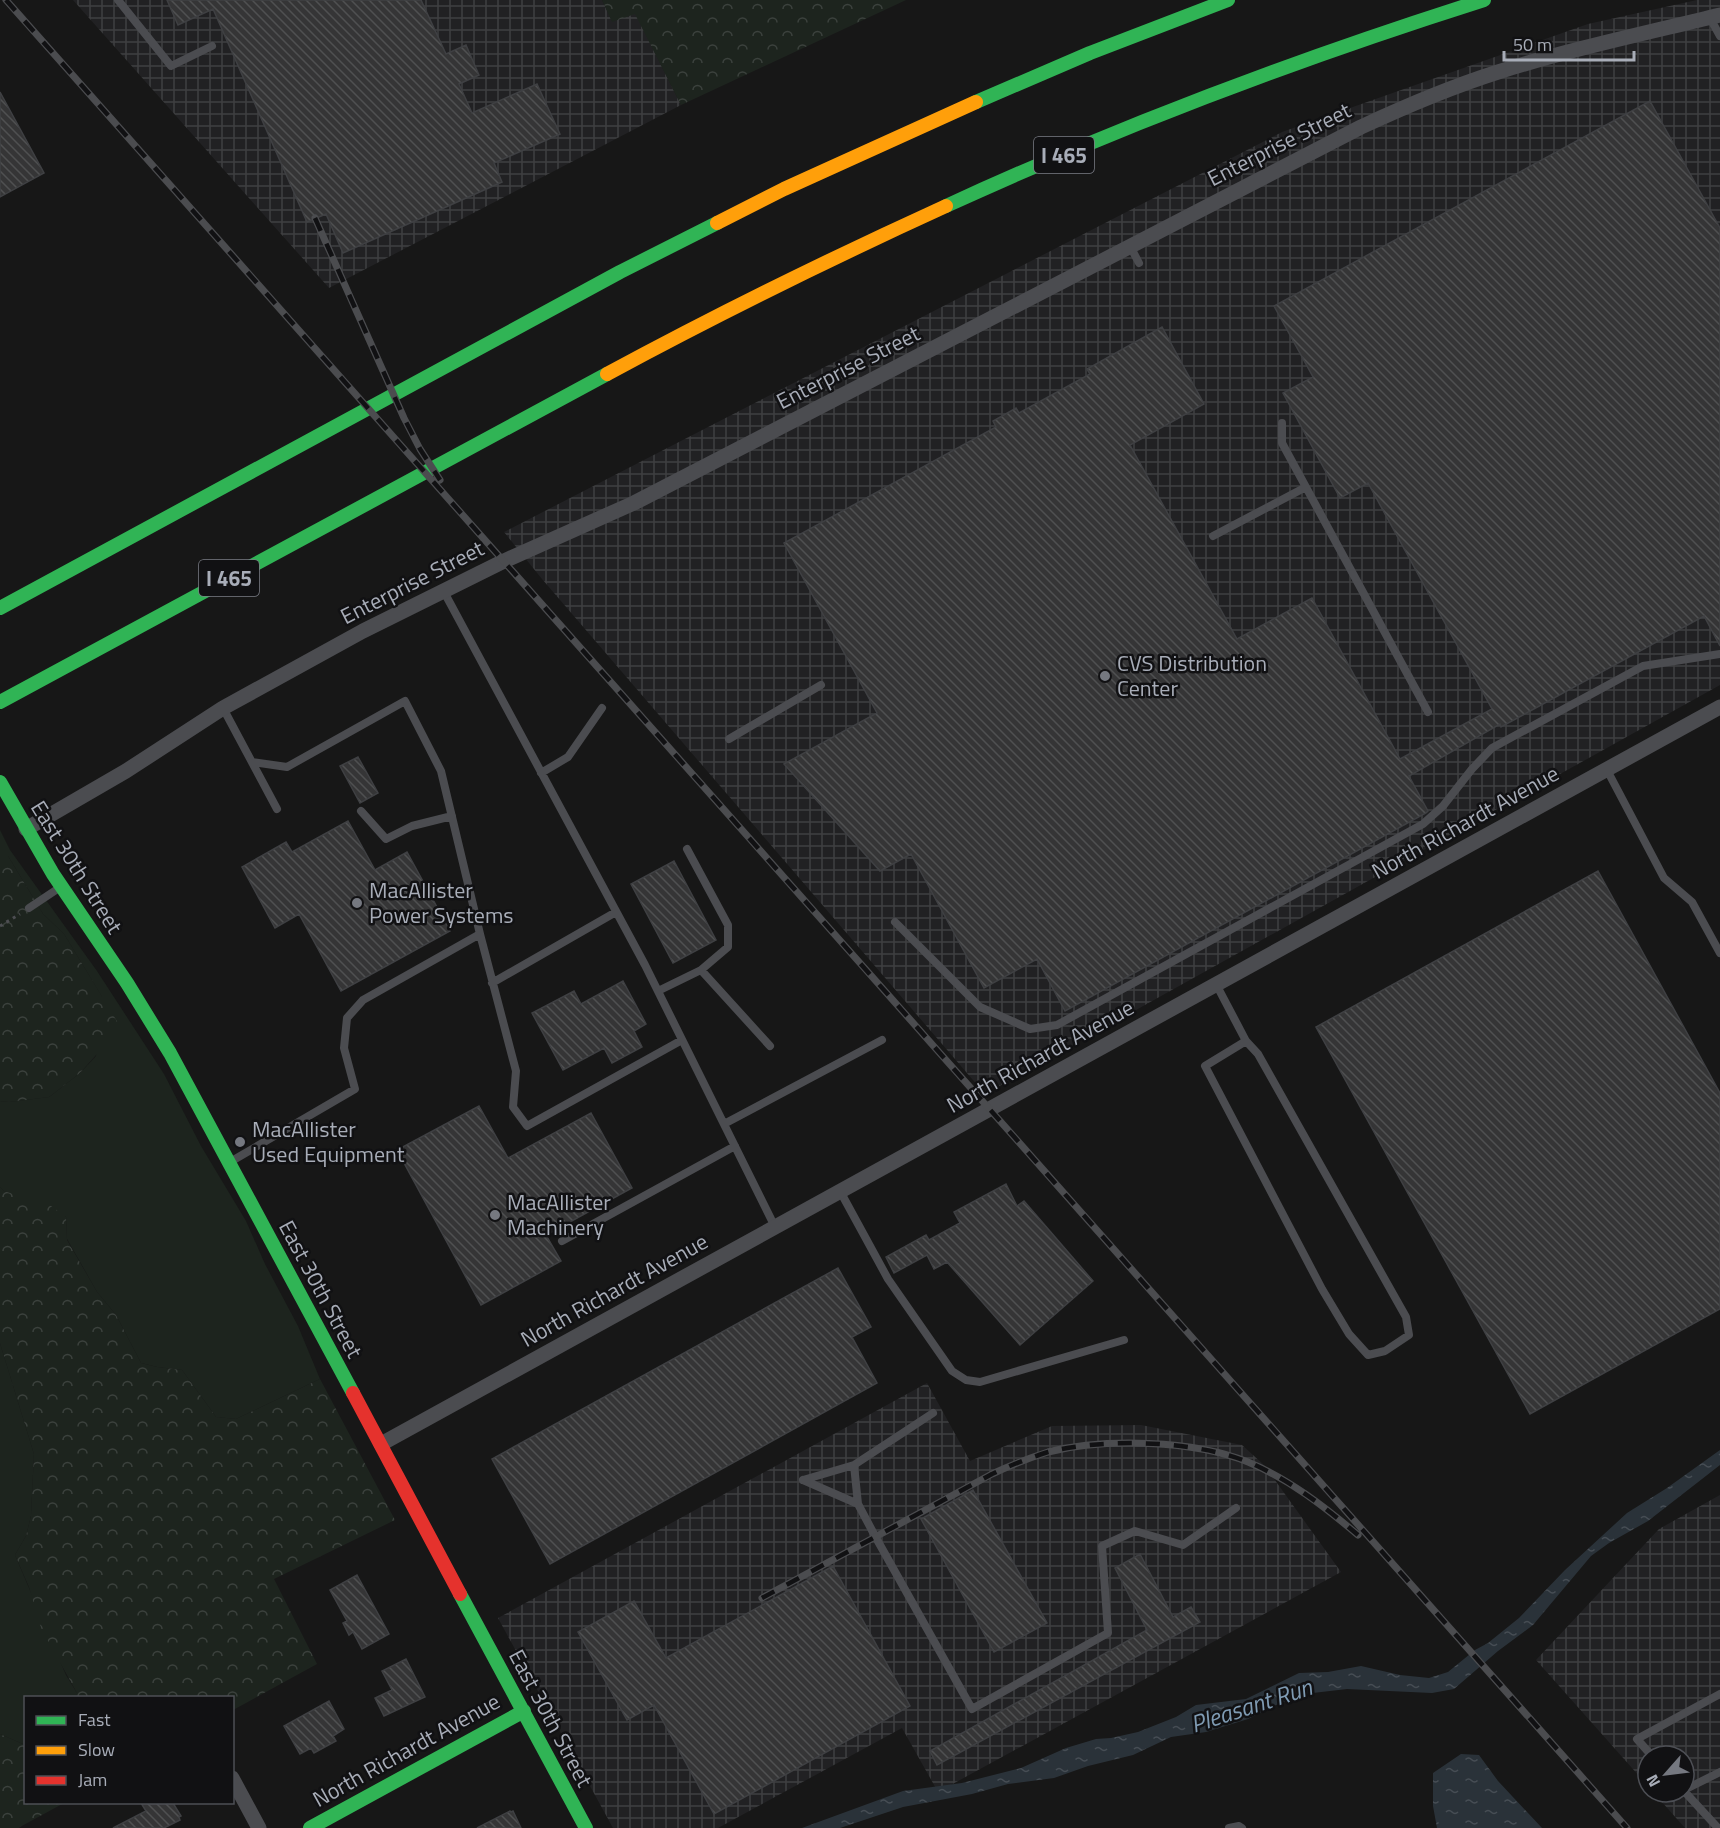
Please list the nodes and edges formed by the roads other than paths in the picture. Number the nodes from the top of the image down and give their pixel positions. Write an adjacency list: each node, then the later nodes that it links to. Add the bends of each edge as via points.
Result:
1 (118, 0): 6 (lane, via 171,66)
2 (1228, 0): 13 (main road, via 1090,53 823,170 620,272)
3 (1484, 0): 16 (main road, I 465, via 1271,73 1120,131 956,201 659,345)
4 (1715, 17): 5 (lane); 7 (street, Enterprise Street, via 1549,57 1427,98 1346,134)
5 (1720, 36)
6 (212, 46)
7 (1130, 246): 8 (lane); 12 (street, Enterprise Street, via 644,498)
8 (1139, 263)
9 (1282, 423): 10 (lane, via 1282,443)
10 (1306, 487): 11 (lane); 20 (lane)
11 (1213, 536)
12 (443, 590): 17 (street, Enterprise Street); 24 (lane)
13 (6, 605)
14 (1720, 654): 34 (lane, via 1643,666 1492,748 1423,824 1057,1025 1030,1029 980,1007)
15 (821, 685): 21 (lane)
16 (0, 702)
17 (223, 708): 22 (lane); 29 (street, Enterprise Street)
18 (602, 708): 24 (lane, via 568,757)
19 (1720, 708): 23 (street, North Richardt Avenue)
20 (1428, 712)
21 (729, 739)
22 (252, 762): 26 (lane); 28 (lane, via 287,767 405,701 441,771)
23 (1607, 770): 36 (lane, via 1664,878 1692,902); 39 (street, North Richardt Avenue)
24 (541, 773): 33 (lane)
25 (0, 782): 29 (main road, East 30th Street)
26 (277, 809)
27 (361, 811): 28 (lane, via 386,839 412,826)
28 (452, 816): 35 (lane)
29 (26, 830): 31 (main road, East 30th Street)
30 (687, 849): 37 (lane, via 728,925 728,947)
31 (61, 887): 32 (lane); 47 (main road, East 30th Street, via 142,1005)
32 (29, 908)
33 (616, 912): 38 (lane); 40 (lane)
34 (895, 922)
35 (480, 934): 38 (lane); 47 (lane, via 363,1000 347,1018 344,1048 355,1089)
36 (1720, 953)
37 (701, 970): 40 (lane); 44 (lane)
38 (492, 983): 41 (lane, via 516,1071 513,1107 527,1126)
39 (1216, 984): 43 (lane); 48 (street, North Richardt Avenue)
40 (657, 991): 41 (lane)
41 (682, 1040): 45 (lane)
42 (882, 1040): 45 (lane)
43 (1246, 1041): 43 (lane, via 1205,1066 1349,1334 1368,1355 1385,1351 1409,1335 1406,1317 1258,1054)
44 (770, 1046)
45 (724, 1124): 46 (lane)
46 (735, 1146): 49 (lane); 50 (lane)
47 (229, 1163): 53 (main road, East 30th Street)
48 (840, 1191): 49 (street, North Richardt Avenue); 51 (lane, via 888,1279 952,1371 966,1380 980,1382)
49 (775, 1227): 53 (street, North Richardt Avenue)
50 (562, 1241)
51 (1124, 1340)
52 (933, 1413): 54 (lane)
53 (381, 1444): 58 (main road, East 30th Street)
54 (854, 1465): 55 (lane); 55 (lane, via 803,1480)
55 (858, 1504): 56 (lane, via 972,1709 1108,1633 1102,1546 1135,1532 1183,1545)
56 (1236, 1508)
57 (1720, 1694): 59 (lane, via 1637,1739)
58 (524, 1711): 65 (main road, North Richardt Avenue); 66 (main road, East 30th Street)
59 (1641, 1744)
60 (1720, 1772): 62 (lane)
61 (234, 1782): 64 (street)
62 (1696, 1785)
63 (1696, 1804): 69 (lane)
64 (259, 1828)
65 (310, 1828)
66 (586, 1828)
67 (1229, 1828): 68 (lane)
68 (1242, 1828)
69 (1718, 1828)

